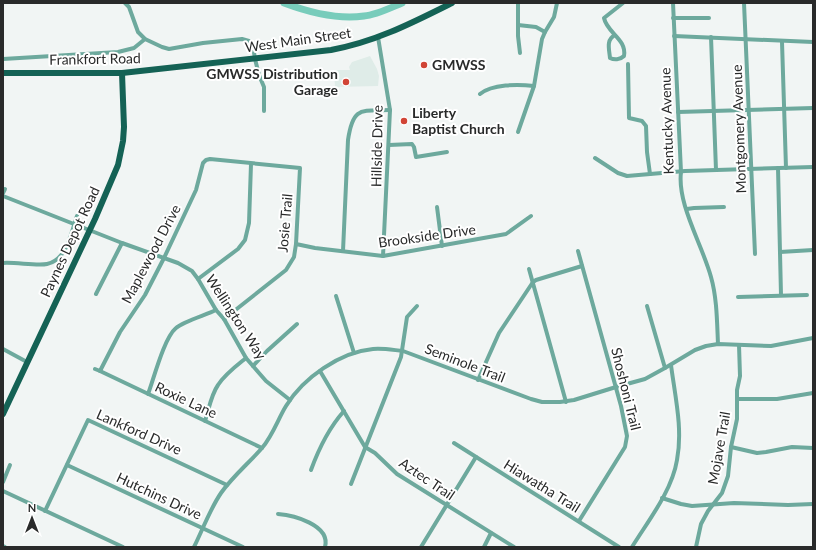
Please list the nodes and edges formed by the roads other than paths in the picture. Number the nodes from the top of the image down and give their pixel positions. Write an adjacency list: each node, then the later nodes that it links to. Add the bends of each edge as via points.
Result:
1 (125, 3): 16 (street, via 129,7 138,32)
2 (452, 3): 15 (main road, West Main Street)
3 (557, 3): 11 (street, via 554,17)
4 (623, 3): 12 (street, via 604,18)
5 (673, 3): 8 (street, Kentucky Avenue)
6 (744, 3): 17 (street, Montgomery Avenue)
7 (518, 4): 10 (street)
8 (673, 18): 9 (street); 13 (street, Kentucky Avenue)
9 (709, 18)
10 (518, 25): 11 (street, via 536,27); 20 (street)
11 (544, 32): 27 (street)
12 (615, 35): 12 (street, via 625,52 622,59 610,58 609,41)
13 (674, 36): 14 (street); 35 (street, Kentucky Avenue)
14 (711, 37): 17 (street); 34 (street)
15 (378, 38): 22 (main road, West Main Street, via 331,50); 31 (street, Hillside Drive)
16 (145, 39): 21 (street, via 134,48 118,52); 22 (street, via 169,48 242,39 249,41 253,46)
17 (746, 39): 18 (street); 32 (street, Montgomery Avenue)
18 (782, 42): 19 (street); 30 (street)
19 (813, 42)
20 (520, 53)
21 (3, 59)
22 (255, 59): 24 (main road, West Main Street); 33 (street, via 264,86)
23 (628, 64): 47 (street, via 629,118 646,126)
24 (187, 66): 26 (main road, Frankfort Road)
25 (3, 73): 26 (main road, Frankfort Road)
26 (122, 73): 55 (main road, Paynes Depot Road, via 124,128 120,158)
27 (534, 86): 28 (street, via 520,84 486,90); 36 (street)
28 (480, 94)
29 (813, 108): 30 (street)
30 (785, 109): 32 (street); 43 (street)
31 (390, 110): 37 (street, Hillside Drive); 60 (street, via 359,113 350,124)
32 (749, 110): 34 (street); 44 (street, Montgomery Avenue)
33 (264, 111)
34 (714, 111): 35 (street); 45 (street)
35 (678, 112): 46 (street, Kentucky Avenue)
36 (518, 132)
37 (389, 145): 38 (street, via 412,144 416,157); 64 (street, Hillside Drive)
38 (447, 152)
39 (595, 158): 47 (street, via 623,176)
40 (252, 164): 57 (street, Josie Trail, via 300,168); 65 (street, Maplewood Drive, via 210,159 203,163 196,190); 69 (street, via 249,223 245,240)
41 (813, 167): 43 (street)
42 (778, 168): 43 (street); 44 (street); 62 (street)
43 (786, 168)
44 (751, 169): 45 (street); 63 (street, Montgomery Avenue)
45 (716, 170): 46 (street)
46 (681, 172): 47 (street); 51 (street, Kentucky Avenue, via 680,182)
47 (650, 174)
48 (4, 192): 54 (street, Wellington Way)
49 (437, 207): 58 (street)
50 (724, 207): 51 (street)
51 (687, 209): 82 (street, Kentucky Avenue, via 713,284)
52 (77, 216): 54 (street)
53 (531, 216): 58 (street, Brookside Drive, via 506,234)
54 (74, 224): 55 (street, Wellington Way); 66 (street, via 65,250 52,263 43,265)
55 (90, 230): 56 (street, Wellington Way); 88 (main road, Paynes Depot Road)
56 (122, 243): 65 (street, Wellington Way); 71 (street)
57 (296, 244): 60 (street, Brookside Drive); 79 (street, Josie Trail, via 294,257 286,270)
58 (442, 246): 64 (street, Brookside Drive)
59 (813, 250): 62 (street)
60 (343, 251): 64 (street, Brookside Drive)
61 (578, 251): 67 (street, Shoshoni Trail)
62 (780, 252): 72 (street)
63 (755, 254)
64 (383, 256)
65 (164, 258): 69 (street, Wellington Way, via 178,263); 93 (street, Maplewood Drive, via 145,296 120,332)
66 (3, 262)
67 (582, 266): 70 (street); 96 (street, Shoshoni Trail)
68 (529, 269): 70 (street)
69 (198, 279): 78 (street, Wellington Way)
70 (533, 282): 95 (street, via 499,333); 101 (street)
71 (96, 294)
72 (782, 295): 73 (street); 75 (street)
73 (807, 295)
74 (336, 296): 86 (street)
75 (738, 297)
76 (417, 306): 85 (street, via 406,321)
77 (647, 306): 91 (street)
78 (216, 310): 79 (street, Wellington Way); 98 (street, via 174,331 167,342)
79 (224, 319): 87 (street, Wellington Way)
80 (298, 324): 90 (street)
81 (813, 338): 83 (street, Seminole Trail, via 771,346)
82 (718, 344): 83 (street, Seminole Trail); 89 (street, Seminole Trail, via 695,350)
83 (738, 345): 99 (street, Mojave Trail, via 740,376)
84 (3, 349): 88 (street)
85 (403, 352): 86 (street, Seminole Trail, via 380,349); 95 (street, Seminole Trail); 106 (street)
86 (354, 353): 94 (street, Seminole Trail)
87 (246, 358): 90 (street, Wellington Way); 104 (street, via 218,385)
88 (27, 362): 103 (main road, Paynes Depot Road)
89 (671, 365): 91 (street, Seminole Trail); 118 (street, via 679,444 674,473)
90 (253, 366): 100 (street, Wellington Way, via 266,381)
91 (666, 368): 96 (street, Seminole Trail)
92 (95, 369): 93 (street)
93 (100, 371): 98 (street, Roxie Lane)
94 (320, 371): 100 (street, Seminole Trail, via 303,384); 102 (street, Aztec Trail)
95 (478, 380): 101 (street, Seminole Trail, via 542,402)
96 (616, 388): 101 (street, Seminole Trail); 124 (street, Shoshoni Trail, via 627,441)
97 (813, 393): 99 (street, via 777,399)
98 (148, 394): 104 (street, Roxie Lane)
99 (737, 399): 107 (street, Mojave Trail, via 737,419)
100 (290, 400): 108 (street, Seminole Trail)
101 (566, 402)
102 (344, 411): 106 (street, Aztec Trail); 113 (street, via 327,432)
103 (3, 414)
104 (205, 421): 108 (street, Roxie Lane)
105 (454, 443): 110 (street, Hiawatha Trail)
106 (365, 446): 115 (street); 121 (street, Aztec Trail, via 396,474)
107 (731, 447): 109 (street, via 757,453 792,447); 119 (street, Mojave Trail, via 726,484)
108 (262, 448): 116 (street, Seminole Trail)
109 (813, 448)
110 (476, 457): 121 (street); 124 (street, Hiawatha Trail)
111 (10, 465): 114 (street)
112 (67, 465): 116 (street, Lankford Drive, via 88,420); 122 (street, Lankford Drive); 125 (street, Hutchins Drive)
113 (311, 470)
114 (3, 482)
115 (351, 484)
116 (227, 485): 125 (street, Seminole Trail, via 215,502)
117 (3, 491): 122 (street)
118 (662, 498): 119 (street, via 687,506); 135 (street)
119 (713, 504): 120 (street); 136 (street, Mojave Trail, via 701,524)
120 (813, 504)
121 (446, 505): 126 (street, Aztec Trail); 131 (street)
122 (45, 511): 127 (street)
123 (278, 514): 130 (street, via 293,516 316,526 324,534)
124 (579, 521): 134 (street, Hiawatha Trail)
125 (203, 528): 128 (street, Seminole Trail); 129 (street, Hutchins Drive)
126 (491, 533): 132 (street); 133 (street, Aztec Trail)
127 (123, 547)
128 (194, 547)
129 (243, 547)
130 (325, 547)
131 (421, 547)
132 (484, 547)
133 (514, 547)
134 (619, 547)
135 (632, 547)
136 (696, 547)

